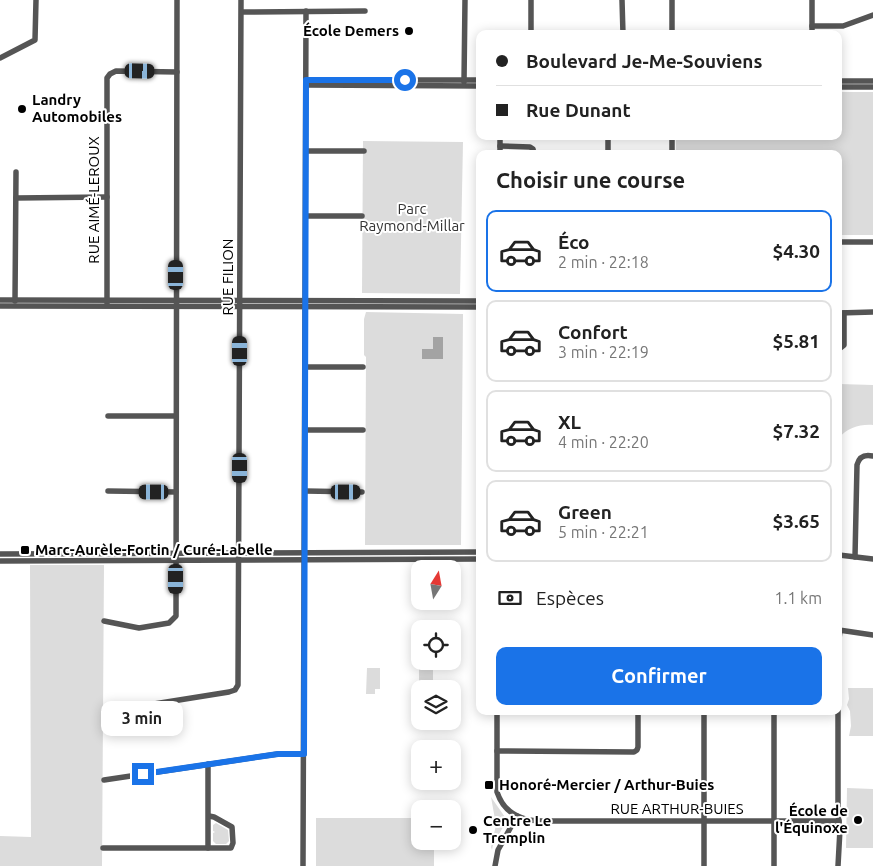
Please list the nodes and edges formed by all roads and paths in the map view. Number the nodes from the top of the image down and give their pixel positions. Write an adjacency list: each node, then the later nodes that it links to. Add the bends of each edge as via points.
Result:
1 (36, 0): 18 (street, via 36,40)
2 (177, 0): 19 (street)
3 (242, 0): 11 (street, RUE FILION)
4 (465, 0): 24 (street)
5 (531, 0): 14 (street)
6 (622, 0): 15 (street)
7 (672, 0): 16 (street)
8 (812, 0): 13 (street)
9 (306, 11): 10 (street); 11 (street); 23 (street)
10 (366, 11)
11 (242, 12): 46 (street, RUE FILION)
12 (873, 15): 13 (street, via 841,26)
13 (812, 26): 17 (street)
14 (531, 30)
15 (623, 30)
16 (672, 30)
17 (812, 30)
18 (0, 58)
19 (177, 72): 35 (street, RUE AIMÉ-LEROUX, via 118,71 108,76); 44 (street)
20 (476, 81): 24 (street)
21 (842, 81): 22 (street)
22 (873, 81)
23 (306, 83): 24 (street); 32 (street)
24 (464, 83): 25 (street)
25 (476, 85)
26 (842, 87): 27 (street)
27 (873, 87)
28 (500, 140): 29 (street)
29 (500, 146): 30 (street); 31 (street, via 530,147)
30 (500, 150)
31 (533, 150)
32 (306, 151): 33 (street); 37 (street)
33 (364, 151)
34 (16, 172): 36 (street)
35 (107, 197): 36 (street); 43 (street, RUE AIMÉ-LEROUX)
36 (16, 198): 45 (street)
37 (306, 216): 38 (street); 47 (street)
38 (362, 216)
39 (842, 242): 40 (street)
40 (873, 242)
41 (0, 300): 45 (street)
42 (476, 301): 47 (street)
43 (107, 302): 44 (street); 45 (street)
44 (176, 302): 46 (street); 56 (street)
45 (15, 303): 48 (street)
46 (241, 303): 47 (street); 68 (street, RUE FILION)
47 (306, 303): 49 (street); 53 (street)
48 (0, 306)
49 (476, 306)
50 (842, 312): 51 (street); 52 (street)
51 (873, 312)
52 (842, 347)
53 (306, 367): 54 (street); 57 (street)
54 (363, 367)
55 (108, 416): 56 (street)
56 (176, 416): 61 (street)
57 (306, 430): 58 (street); 62 (street)
58 (363, 430)
59 (873, 456): 70 (street, via 863,456 857,465)
60 (108, 492): 61 (street)
61 (176, 492): 67 (street)
62 (305, 492): 63 (street); 69 (street)
63 (362, 492)
64 (476, 552): 69 (street)
65 (0, 554): 67 (street)
66 (842, 555): 70 (street)
67 (176, 556): 68 (street); 73 (street); 74 (street, via 176,616 170,623 139,628)
68 (240, 556): 69 (street); 77 (street, RUE FILION, via 237,688 224,693)
69 (305, 556): 71 (street); 84 (street)
70 (855, 557): 72 (street)
71 (476, 559)
72 (873, 559)
73 (0, 561)
74 (104, 621)
75 (842, 630): 76 (street)
76 (873, 635)
77 (104, 712)
78 (497, 715): 83 (street)
79 (638, 715): 83 (street, via 638,747 634,752)
80 (704, 715): 89 (street)
81 (774, 715): 90 (street)
82 (838, 715): 91 (street)
83 (496, 751): 88 (street, via 498,794 504,806)
84 (304, 754): 85 (street, via 278,754); 94 (street)
85 (208, 764): 86 (street); 87 (street)
86 (104, 780)
87 (209, 816): 93 (street); 93 (street, via 230,825 233,831 231,848)
88 (517, 816): 89 (street, RUE ARTHUR-BUIES, via 534,821); 95 (street, via 498,850)
89 (703, 822): 90 (street, RUE ARTHUR-BUIES); 96 (street)
90 (774, 822): 91 (street, RUE ARTHUR-BUIES); 97 (street)
91 (839, 822): 98 (street)
92 (103, 848): 93 (street)
93 (208, 848)
94 (303, 866)
95 (494, 866)
96 (704, 866)
97 (774, 866)
98 (838, 866)

